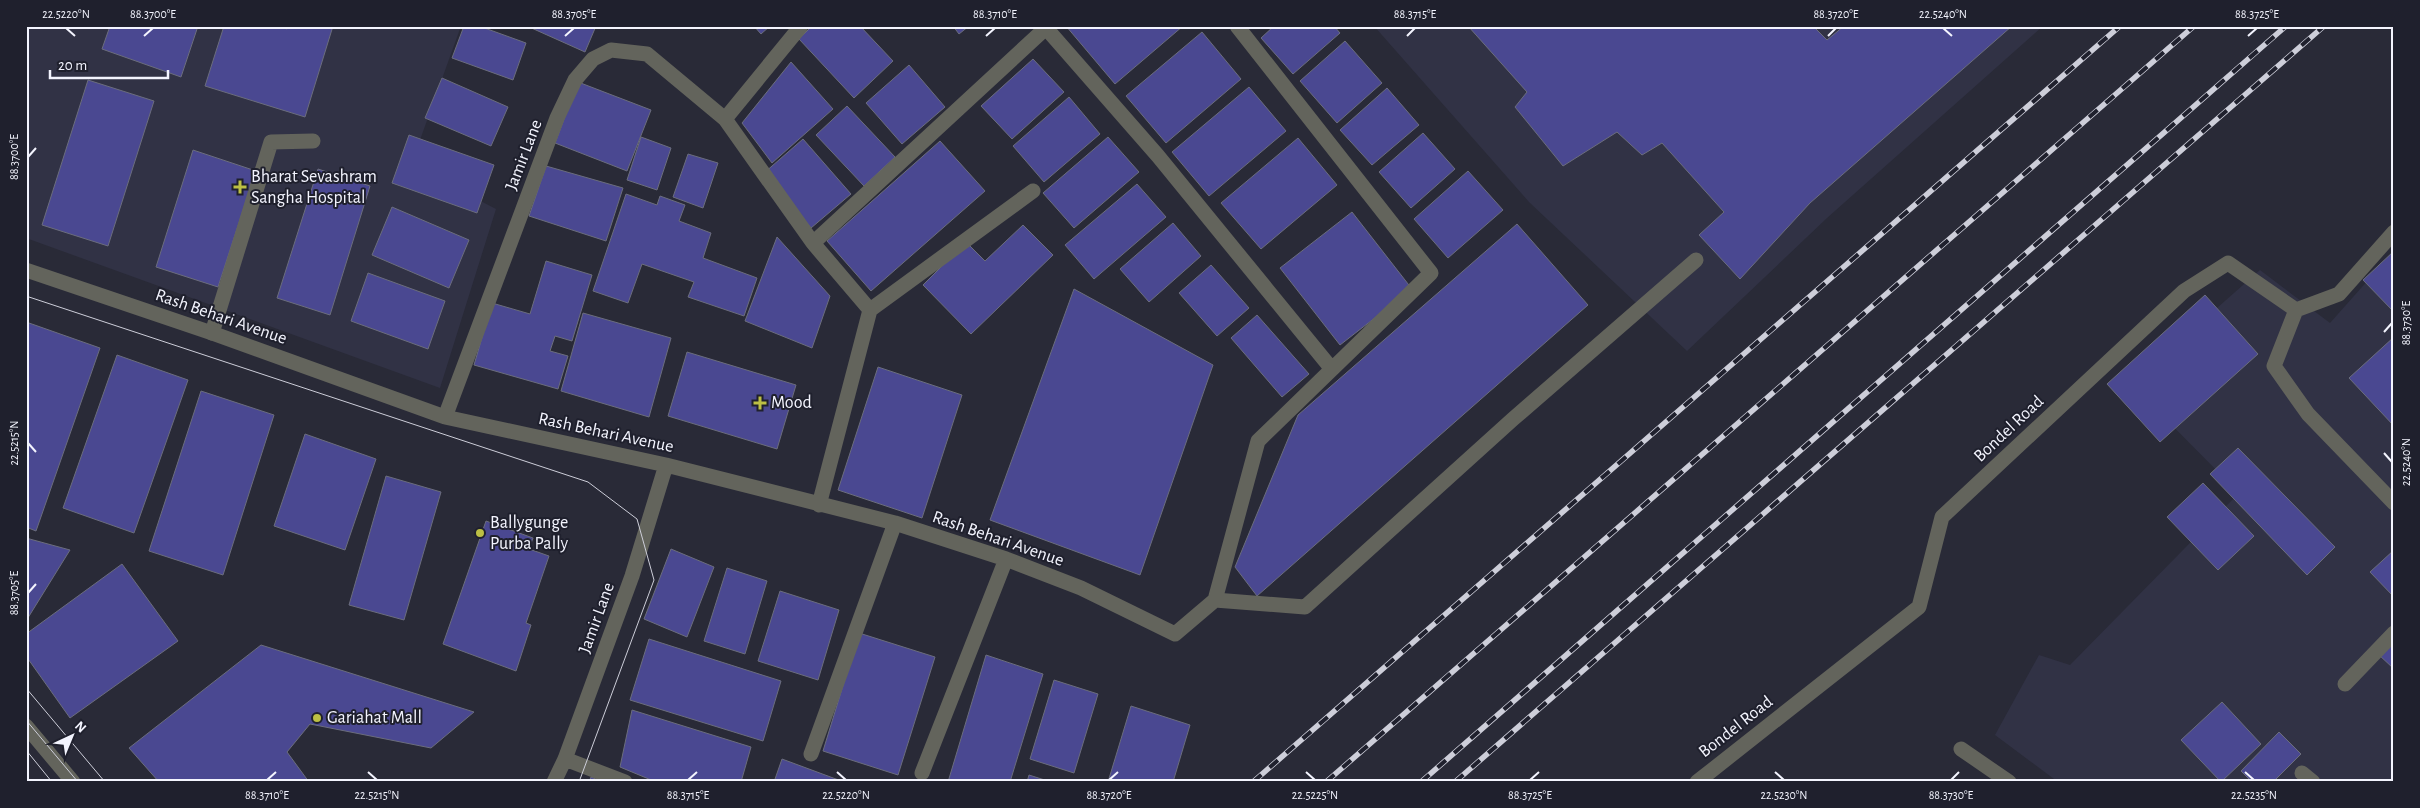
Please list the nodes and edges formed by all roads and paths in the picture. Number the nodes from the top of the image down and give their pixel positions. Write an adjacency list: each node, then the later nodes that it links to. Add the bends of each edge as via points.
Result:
1 (801, 26): 4 (street)
2 (1237, 26): 14 (street, via 1431,273)
3 (1047, 27): 8 (street); 14 (street, via 1158,156)
4 (725, 119): 8 (street, Jamir Lane); 15 (street, Jamir Lane, via 647,54 611,50 593,59 575,80 558,118)
5 (313, 141): 13 (street, via 271,142)
6 (1034, 191): 11 (street)
7 (2394, 232): 12 (street, via 2338,294)
8 (813, 243): 11 (street, Jamir Lane)
9 (1696, 260): 21 (street, via 1513,419 1305,607)
10 (26, 270): 13 (street, Rash Behari Avenue)
11 (870, 310): 18 (street)
12 (2296, 310): 17 (street, via 2274,366 2308,414); 32 (street, Bondel Road, via 2228,263 2184,291 1942,517 1919,607)
13 (212, 333): 15 (street, Rash Behari Avenue)
14 (1331, 368): 21 (street, via 1258,441)
15 (445, 417): 16 (street, Rash Behari Avenue)
16 (666, 465): 18 (street, Rash Behari Avenue); 27 (street, Jamir Lane, via 632,576)
17 (2394, 503)
18 (819, 505): 19 (street, Rash Behari Avenue)
19 (895, 523): 20 (street, Rash Behari Avenue); 26 (street)
20 (1006, 559): 21 (street, Rash Behari Avenue, via 1081,588 1175,634); 28 (street)
21 (1214, 600)
22 (2394, 633): 23 (street)
23 (2345, 684)
24 (26, 726): 29 (street)
25 (1961, 749): 33 (street)
26 (811, 754)
27 (565, 759): 30 (street, Jamir Lane); 31 (street)
28 (922, 773)
29 (73, 782)
30 (554, 782)
31 (625, 782)
32 (1697, 782)
33 (2009, 782)

